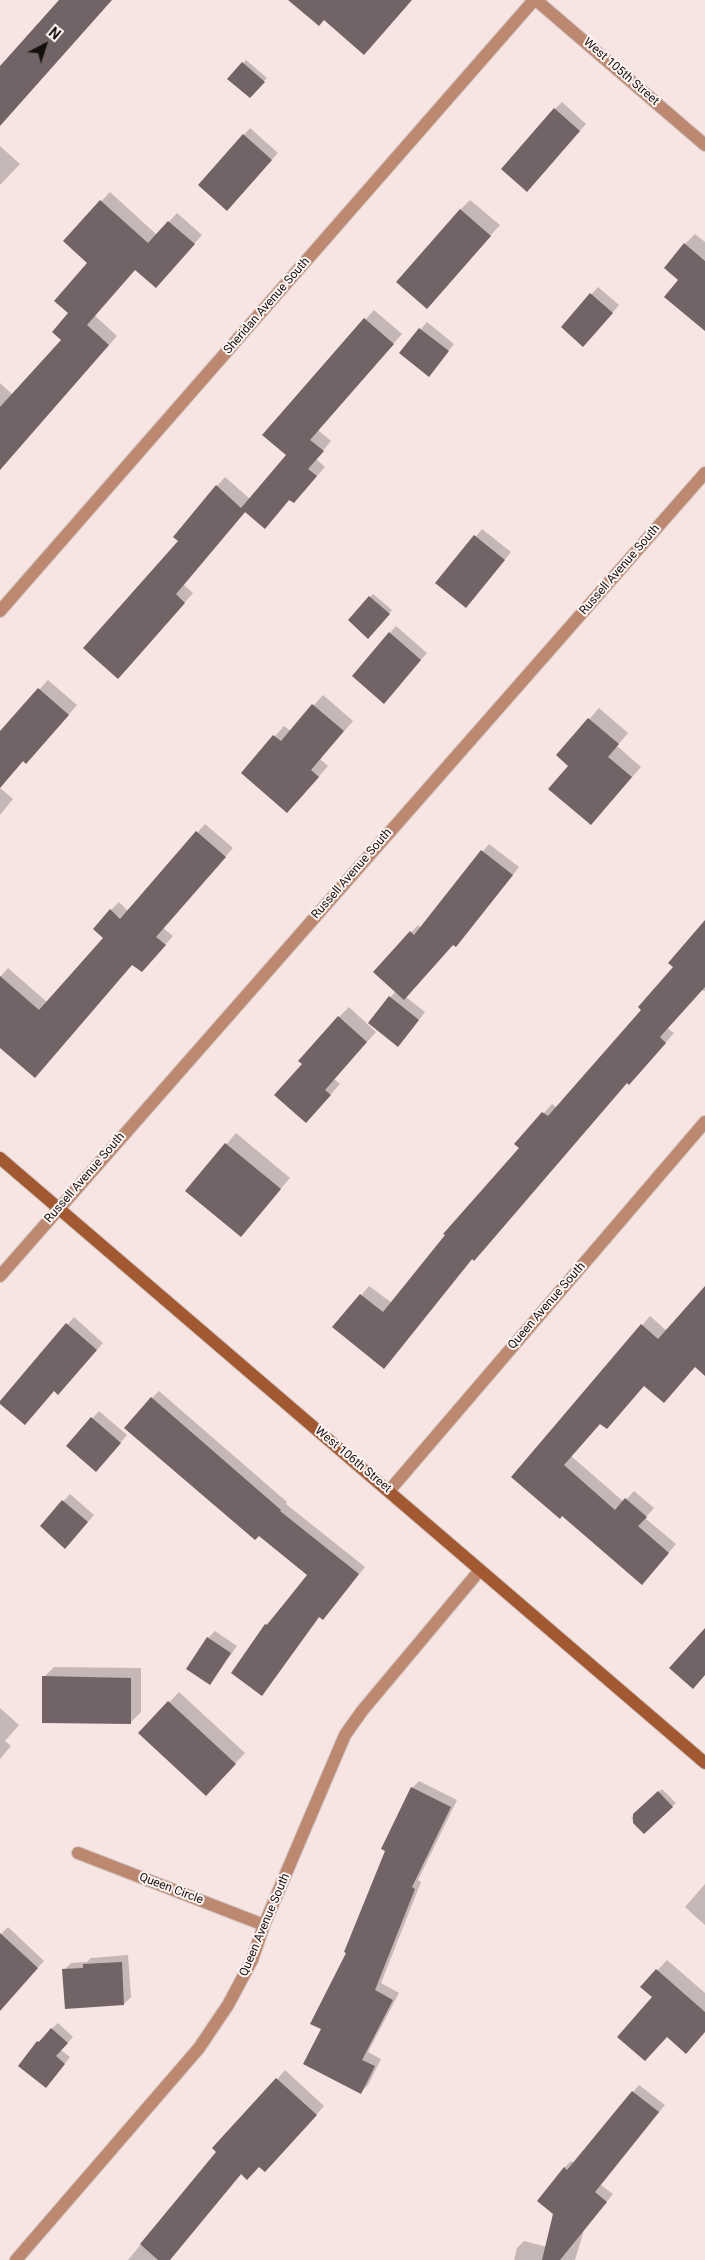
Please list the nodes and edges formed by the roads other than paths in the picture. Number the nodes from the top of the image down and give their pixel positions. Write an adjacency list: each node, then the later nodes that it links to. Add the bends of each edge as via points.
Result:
1 (535, 0): 2 (street, West 105th Street); 4 (street, Sheridan Avenue South)
2 (705, 145)
3 (705, 473): 7 (street, Russell Avenue South)
4 (0, 611)
5 (705, 1122): 9 (street, Queen Avenue South)
6 (0, 1158): 7 (street, West 106th Street)
7 (58, 1208): 8 (street, Russell Avenue South); 9 (street, West 106th Street)
8 (0, 1276)
9 (389, 1490): 10 (street, West 106th Street)
10 (480, 1570): 11 (street, West 106th Street); 13 (street, Queen Avenue South, via 345,1735)
11 (705, 1763)
12 (78, 1853): 13 (street, Queen Circle)
13 (264, 1925): 14 (street, Queen Avenue South, via 252,1960 228,2005 199,2048)
14 (16, 2260)

